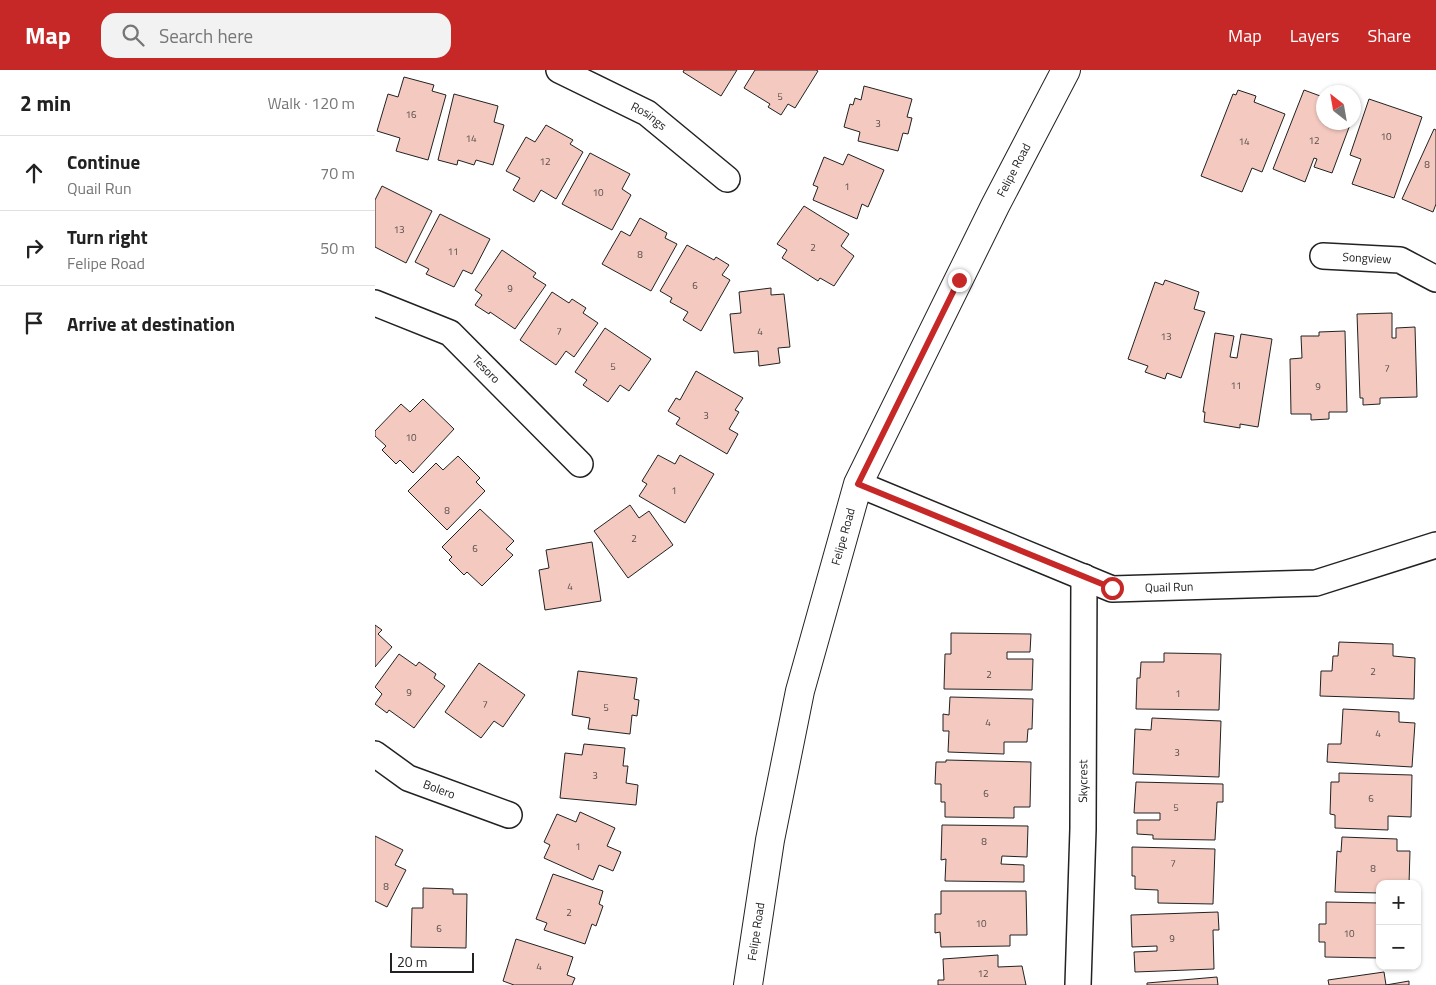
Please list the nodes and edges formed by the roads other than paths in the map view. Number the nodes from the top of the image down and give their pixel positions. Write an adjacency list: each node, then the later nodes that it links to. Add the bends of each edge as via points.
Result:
1 (559, 70): 3 (street, Rosings, via 647,113)
2 (1066, 70): 8 (main road, Felipe Road)
3 (727, 179)
4 (1323, 256): 5 (street, Songview, via 1400,260)
5 (1436, 279)
6 (375, 302): 7 (street, Tesoro, via 450,332)
7 (580, 464)
8 (858, 484): 10 (street, Quail Run); 13 (main road, Felipe Road, via 800,691 770,840)
9 (1436, 545): 10 (street, Quail Run, via 1316,583 1112,588)
10 (1084, 577): 14 (street, Skycrest, via 1083,829)
11 (375, 754): 12 (street, Bolero, via 408,778)
12 (509, 815)
13 (748, 985)
14 (1078, 985)

